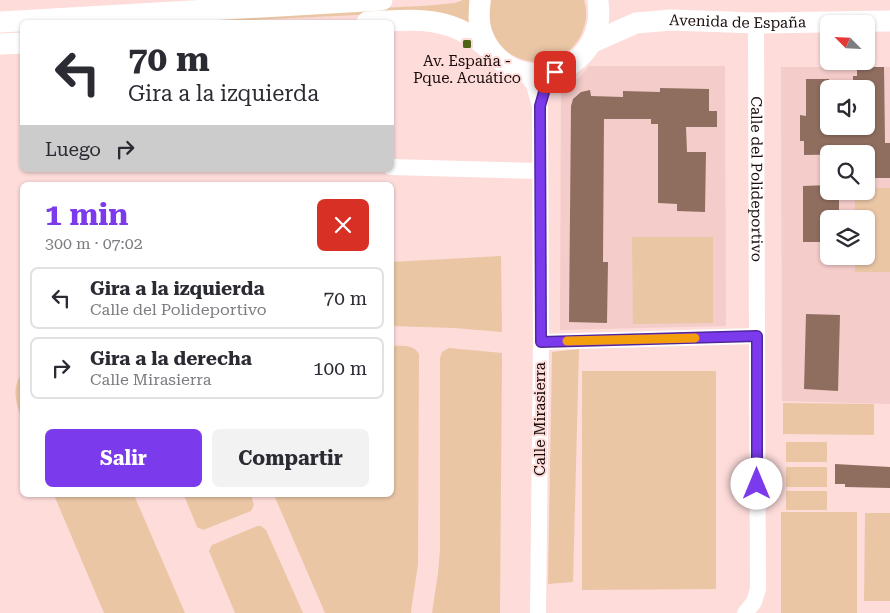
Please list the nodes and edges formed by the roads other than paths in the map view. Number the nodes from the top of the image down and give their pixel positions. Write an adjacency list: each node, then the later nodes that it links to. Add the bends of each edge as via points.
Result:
1 (382, 0): 4 (main road)
2 (480, 0): 13 (main road, via 478,16)
3 (598, 0): 11 (main road, via 598,22)
4 (35, 20)
5 (20, 21): 8 (main road)
6 (394, 21): 13 (main road, via 421,20 447,24 475,36)
7 (890, 21): 9 (main road, Avenida de España)
8 (0, 22)
9 (756, 24): 11 (main road, Avenida de España, via 671,20 636,23); 19 (street, Calle del Polideportivo)
10 (20, 43): 12 (main road)
11 (591, 43): 14 (main road, via 582,56)
12 (0, 44)
13 (489, 49): 15 (main road, via 499,60)
14 (555, 72): 15 (main road); 16 (street, Calle Mirasierra, via 546,85)
15 (526, 73): 16 (street, Calle Mirasierra, via 534,85)
16 (540, 106): 18 (street, Calle Mirasierra)
17 (394, 167): 18 (street)
18 (540, 171): 20 (street, Calle Mirasierra)
19 (757, 336): 20 (street); 22 (street, Calle del Polideportivo, via 758,589 754,602)
20 (541, 342): 21 (street, Calle Mirasierra)
21 (538, 613)
22 (745, 613)

